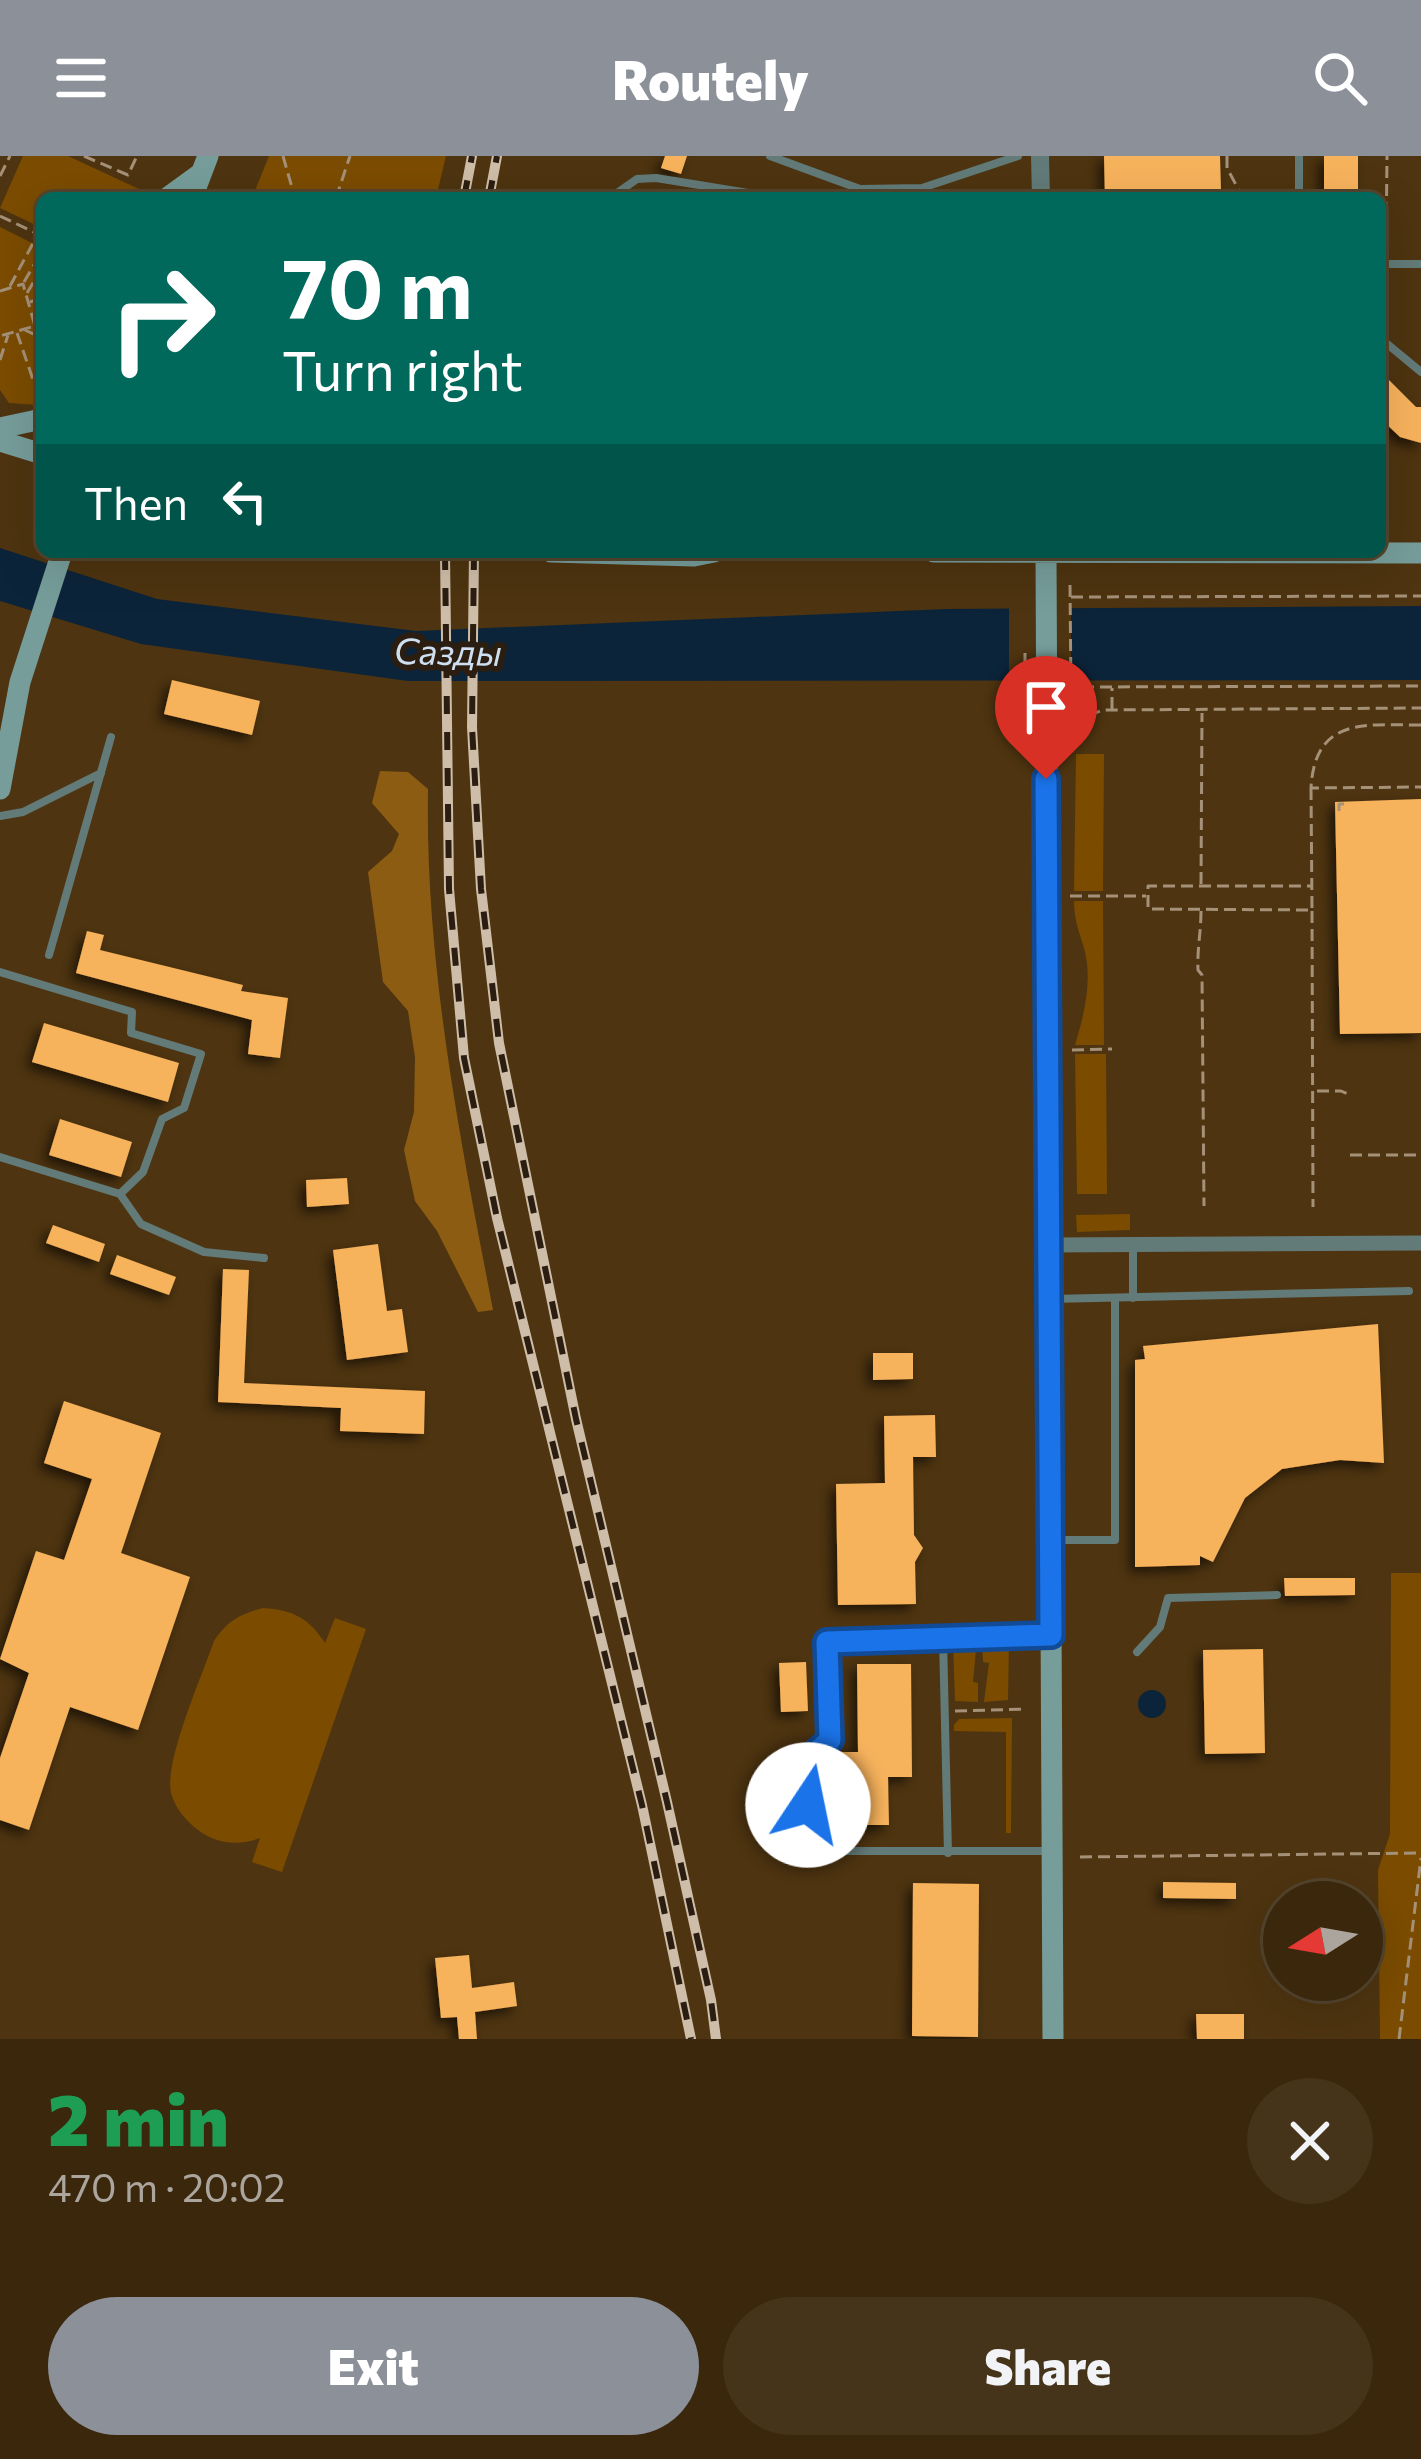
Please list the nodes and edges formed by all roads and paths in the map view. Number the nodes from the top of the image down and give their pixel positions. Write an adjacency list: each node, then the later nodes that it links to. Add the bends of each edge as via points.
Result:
1 (10, 156): 13 (path)
2 (84, 156): 3 (path, via 128,176)
3 (136, 156)
4 (284, 156): 16 (path)
5 (350, 156): 17 (path)
6 (770, 156): 14 (lane, via 860,189)
7 (1018, 156): 14 (lane)
8 (1040, 156): 21 (street)
9 (1227, 156): 22 (path)
10 (1299, 156): 23 (lane)
11 (1387, 156): 24 (path)
12 (205, 165): 15 (main road)
13 (0, 176)
14 (922, 188): 20 (lane)
15 (173, 192)
16 (293, 192)
17 (339, 192)
18 (619, 192): 19 (lane, via 656,178)
19 (742, 192)
20 (918, 192)
21 (1041, 192)
22 (1240, 192)
23 (1299, 192)
24 (1386, 192)
25 (1, 217): 26 (path)
26 (36, 233)
27 (36, 242): 33 (path)
28 (36, 261): 32 (path)
29 (1386, 264): 30 (lane)
30 (1421, 264)
31 (36, 278): 35 (path)
32 (23, 284): 33 (path); 35 (path)
33 (9, 288): 34 (path)
34 (0, 290)
35 (26, 295): 37 (path)
36 (36, 300): 37 (path)
37 (28, 302): 38 (path)
38 (32, 313): 39 (path); 40 (path)
39 (36, 315)
40 (34, 326): 41 (path)
41 (24, 329): 42 (path); 44 (path)
42 (16, 331): 43 (path); 49 (path)
43 (9, 333): 45 (path); 47 (path)
44 (36, 335)
45 (0, 336)
46 (1386, 343): 48 (lane)
47 (0, 360)
48 (1421, 372)
49 (36, 387)
50 (36, 420): 51 (main road)
51 (0, 428)
52 (0, 441): 53 (main road)
53 (36, 452)
54 (1386, 554): 55 (main road)
55 (1421, 554)
56 (60, 558): 61 (main road)
57 (1046, 558): 100 (main road)
58 (1070, 585): 60 (path)
59 (1421, 596): 60 (path)
60 (1070, 597): 65 (path)
61 (20, 682): 70 (main road); 76 (main road)
62 (1421, 686): 64 (path)
63 (1082, 687): 64 (path)
64 (1112, 687): 67 (path)
65 (1071, 694)
66 (1421, 708): 68 (path)
67 (1112, 711): 68 (path); 69 (path)
68 (1202, 712): 80 (path)
69 (1071, 717)
70 (0, 719)
71 (1421, 725): 75 (path, via 1337,733 1319,750)
72 (111, 737): 73 (lane)
73 (101, 773): 79 (lane); 86 (lane)
74 (1421, 787): 75 (path)
75 (1311, 788): 81 (path)
76 (0, 789)
77 (1346, 804): 78 (path)
78 (1339, 811)
79 (0, 816)
80 (1201, 886): 81 (path); 83 (path, via 1148,886)
81 (1312, 886): 85 (path)
82 (1070, 896): 83 (path)
83 (1148, 896): 84 (path, via 1148,909)
84 (1201, 909): 85 (path); 96 (path)
85 (1312, 910): 90 (path)
86 (49, 955)
87 (0, 972): 95 (lane, via 132,1012 131,1033 201,1054 184,1108 162,1119 143,1172)
88 (1112, 1049): 89 (path)
89 (1072, 1050)
90 (1314, 1091): 91 (path); 97 (path)
91 (1350, 1095)
92 (1350, 1155): 93 (path)
93 (1421, 1155)
94 (0, 1157): 95 (lane)
95 (120, 1194): 101 (lane, via 141,1224 205,1252)
96 (1204, 1206)
97 (1313, 1207)
98 (1421, 1243): 99 (street)
99 (1133, 1244): 100 (street); 103 (lane)
100 (1047, 1245): 104 (main road)
101 (264, 1258)
102 (1409, 1291): 103 (lane)
103 (1133, 1298): 105 (lane)
104 (1048, 1299): 105 (lane); 106 (main road)
105 (1115, 1299): 106 (lane, via 1115,1540)
106 (1050, 1540): 108 (main road)
107 (1276, 1595): 110 (lane, via 1168,1598 1160,1628)
108 (1051, 1635): 109 (lane); 113 (main road)
109 (943, 1638): 112 (lane); 114 (lane, via 827,1642 830,1740 808,1760 809,1851)
110 (1137, 1652)
111 (1026, 1709): 112 (path)
112 (944, 1711): 114 (lane)
113 (1051, 1851): 114 (lane); 117 (main road)
114 (948, 1853)
115 (1421, 1855): 116 (path); 118 (path)
116 (1080, 1857)
117 (1053, 2039)
118 (1400, 2039)

